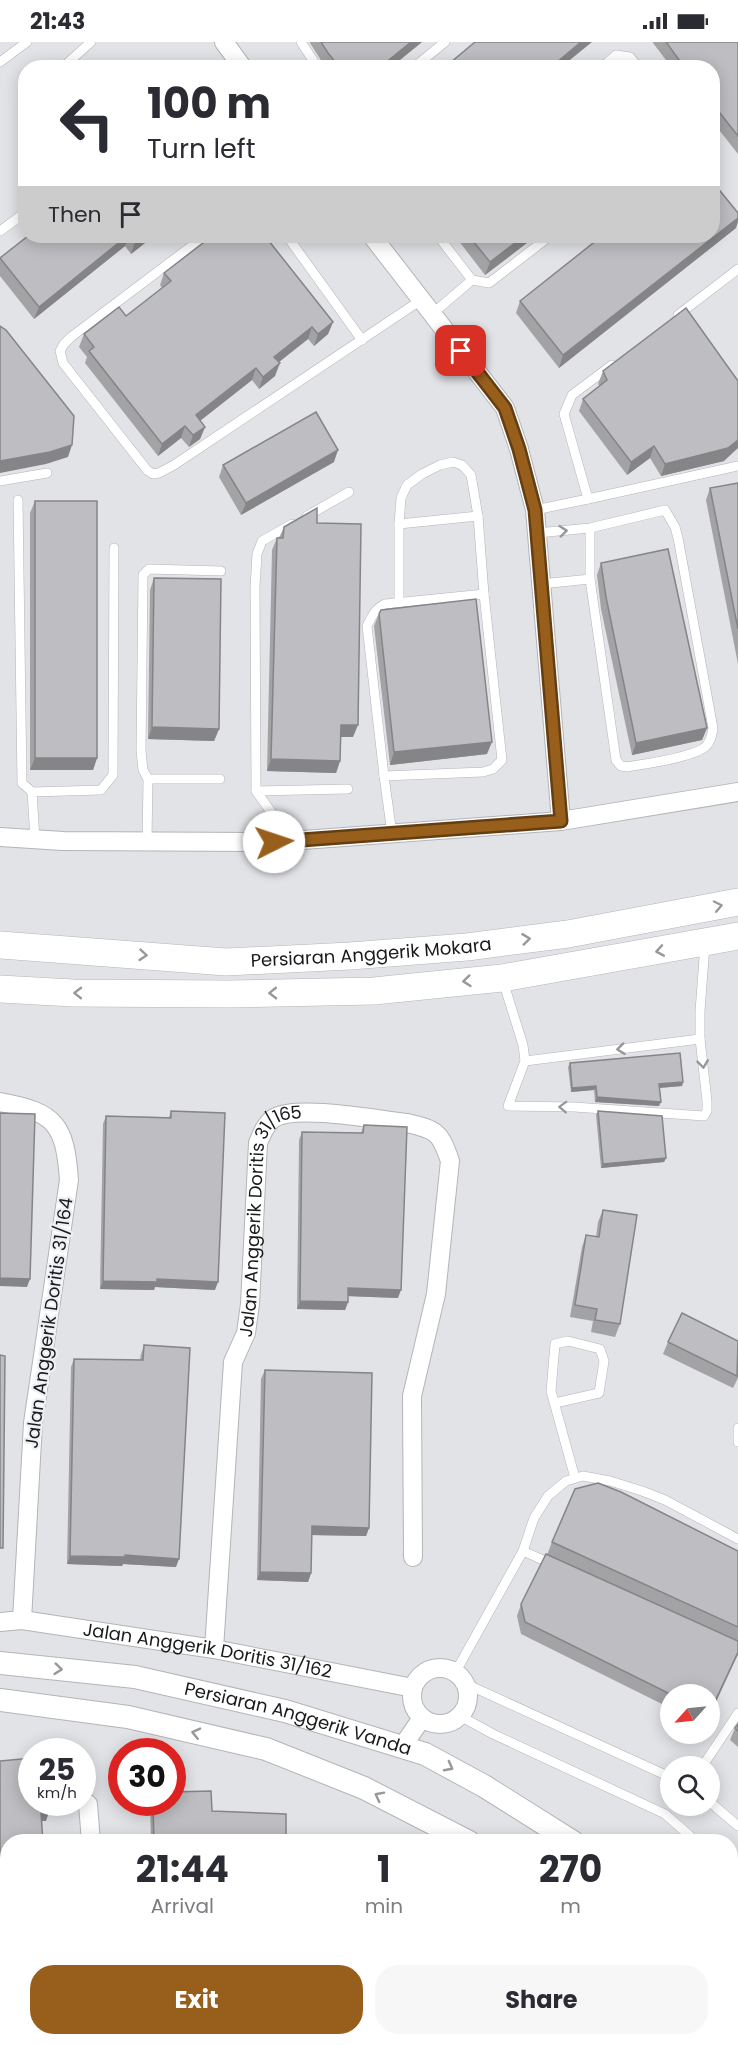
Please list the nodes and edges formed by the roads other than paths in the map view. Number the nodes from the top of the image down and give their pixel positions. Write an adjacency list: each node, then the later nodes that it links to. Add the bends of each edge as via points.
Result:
1 (27, 42): 12 (lane)
2 (91, 42): 6 (lane)
3 (224, 42): 7 (street)
4 (301, 42): 8 (lane)
5 (445, 42): 9 (lane)
6 (71, 60)
7 (237, 60)
8 (313, 60)
9 (423, 60)
10 (611, 60): 11 (lane, via 616,56)
11 (632, 60)
12 (0, 62)
13 (18, 218): 14 (lane)
14 (0, 231)
15 (196, 243): 24 (lane, via 71,338 60,351 63,363 153,474 174,465)
16 (292, 243): 24 (lane)
17 (377, 243): 22 (street)
18 (443, 243): 21 (lane)
19 (541, 243): 21 (lane, via 489,283)
20 (738, 269): 23 (lane)
21 (472, 280): 22 (lane)
22 (427, 307): 24 (lane); 32 (street, via 505,408)
23 (674, 318)
24 (363, 340)
25 (618, 360): 30 (lane, via 572,394 564,414)
26 (738, 466): 30 (lane)
27 (47, 473): 28 (lane)
28 (0, 481)
29 (349, 492): 47 (lane, via 262,541 257,554)
30 (588, 499): 32 (lane)
31 (18, 500): 48 (lane, via 22,783)
32 (535, 510): 36 (street)
33 (478, 516): 34 (lane); 34 (lane, via 471,475 453,462 431,469 407,485 401,498); 41 (lane)
34 (399, 524): 42 (lane)
35 (590, 528): 36 (lane, one-way to 35); 39 (lane); 39 (lane, via 665,510 675,527 713,728 705,748 627,767 616,760)
36 (537, 533): 40 (street)
37 (114, 548): 48 (lane, via 113,775 101,790)
38 (221, 571): 44 (lane, via 148,569 143,575 141,752)
39 (590, 579): 40 (lane)
40 (541, 584): 50 (street)
41 (484, 594): 42 (lane); 43 (lane, via 502,760 483,772)
42 (399, 601): 43 (lane, via 377,608 367,626)
43 (384, 777): 51 (lane)
44 (148, 779): 45 (lane); 54 (lane)
45 (220, 779)
46 (348, 789): 47 (lane)
47 (256, 791): 55 (lane, via 274,816)
48 (32, 792): 53 (lane)
49 (738, 792): 50 (street)
50 (561, 821): 51 (street)
51 (392, 834): 55 (street)
52 (0, 837): 53 (street)
53 (35, 839): 54 (street)
54 (147, 841): 55 (street)
55 (274, 842)
56 (738, 902): 59 (main road, Persiaran Anggerik Mokara, one-way to 56, via 226,962 350,956 568,934)
57 (738, 936): 58 (main road, Persiaran Anggerik Mokara)
58 (705, 943): 60 (main road, Persiaran Anggerik Mokara, one-way to 60); 62 (lane)
59 (0, 945)
60 (502, 978): 61 (main road, Persiaran Anggerik Mokara, one-way to 61, via 374,991 230,994); 63 (lane)
61 (0, 989)
62 (700, 1039): 63 (lane, one-way to 63); 63 (lane, one-way to 63, via 708,1111 699,1117 508,1106)
63 (525, 1061)
64 (0, 1102): 73 (street, Jalan Anggerik Doritis 31/164, via 43,1114 61,1132 69,1180 33,1423)
65 (555, 1403): 65 (lane, via 551,1391 555,1344 568,1341 600,1349 604,1360 599,1393); 68 (lane)
66 (738, 1428): 67 (lane)
67 (738, 1442)
68 (575, 1478): 69 (lane, via 610,1481 665,1500); 70 (lane, via 548,1496 534,1518)
69 (738, 1539)
70 (523, 1551): 72 (lane); 77 (lane)
71 (412, 1557): 75 (street, Jalan Anggerik Doritis 31/165, via 412,1396 436,1294 450,1161 443,1141 434,1131 423,1127 290,1112 274,1117 258,1143 250,1304 246,1333 234,1362)
72 (565, 1570)
73 (22, 1620): 74 (street, Jalan Anggerik Doritis 31/162); 75 (street, Jalan Anggerik Doritis 31/162)
74 (0, 1622)
75 (214, 1649): 78 (street, Jalan Anggerik Doritis 31/162)
76 (0, 1663): 83 (street, Persiaran Anggerik Vanda, one-way to 83, via 135,1677 285,1711)
77 (460, 1678): 78 (street, via 441,1668 426,1671); 81 (street, via 468,1697); 86 (lane)
78 (413, 1688): 82 (street, via 413,1704)
79 (0, 1700): 91 (street, Persiaran Anggerik Vanda, one-way to 79, via 364,1788 266,1749 128,1717)
80 (738, 1713): 85 (lane)
81 (460, 1716): 82 (street, via 446,1724); 93 (lane, via 665,1814)
82 (428, 1721): 83 (street); 84 (street)
83 (402, 1747): 84 (street, Persiaran Anggerik Vanda)
84 (425, 1754): 92 (street, Persiaran Anggerik Vanda, one-way to 92)
85 (709, 1756)
86 (660, 1772)
87 (720, 1811): 89 (lane)
88 (89, 1816): 90 (street)
89 (738, 1826)
90 (90, 1834)
91 (453, 1834)
92 (560, 1834)
93 (688, 1834)

